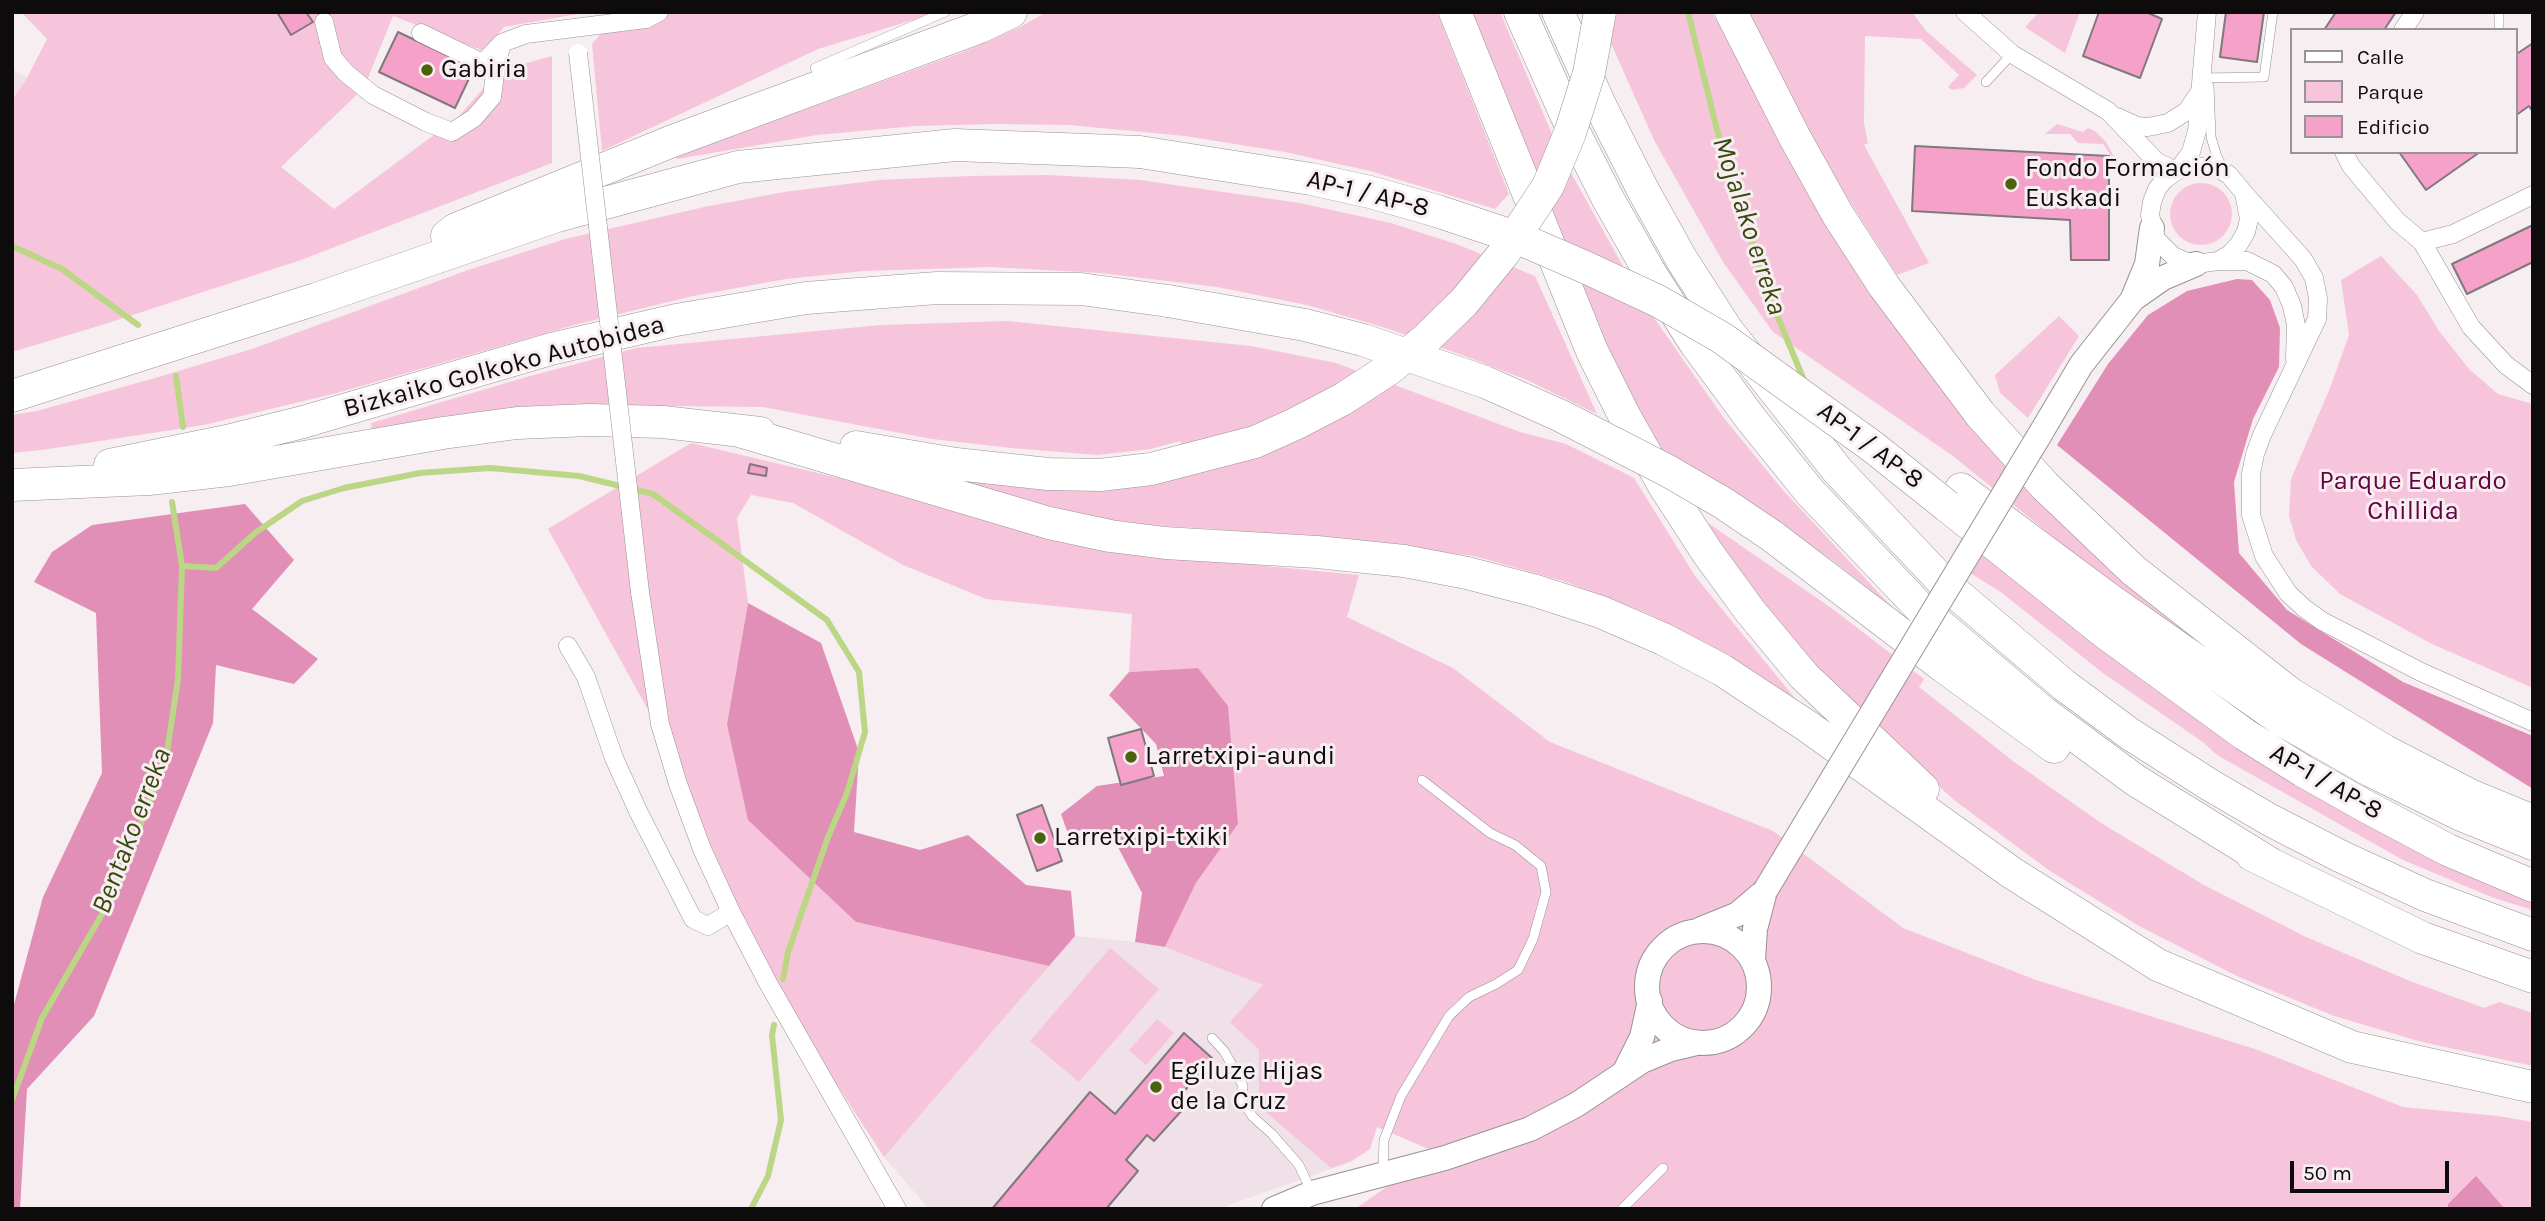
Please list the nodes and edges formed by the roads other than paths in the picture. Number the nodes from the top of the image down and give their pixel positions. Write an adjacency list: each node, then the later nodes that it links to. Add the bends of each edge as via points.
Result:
1 (659, 12): 16 (street, via 646,19)
2 (945, 12): 21 (lane)
3 (1012, 12): 33 (highway, via 456,229)
4 (1455, 12): 47 (highway, via 1592,351 1662,484 1750,611 1804,676)
5 (1520, 12): 46 (highway, via 1584,150 1649,271 1695,343 1810,492 1922,610 2043,712 2135,780)
6 (1558, 12): 52 (highway, via 1643,190 1727,330 1838,471 1945,584 2063,685 2210,785 2270,820 2425,895)
7 (1600, 12): 38 (highway, bridge, via 1589,73 1570,133 1548,186 1504,253 1464,302 1407,355 1343,399 1295,424 1255,442 1151,470 1100,475 956,464)
8 (1731, 12): 44 (highway, via 1838,215 1884,286 1980,414 2054,496 2133,570 2291,694 2385,751)
9 (1965, 12): 20 (street)
10 (2207, 12): 22 (street)
11 (2273, 12): 22 (lane, via 2263,77)
12 (2415, 12): 17 (street)
13 (2499, 12): 15 (lane)
14 (324, 22): 19 (street, via 333,58 346,73 373,95 452,132 474,118 492,97)
15 (2499, 25)
16 (575, 27): 19 (street, via 526,34); 50 (street, bridge, via 640,592 664,736 702,849)
17 (2404, 28)
18 (421, 33): 19 (street, via 482,63)
19 (502, 43)
20 (2012, 54): 23 (lane); 24 (street)
21 (815, 68)
22 (2207, 80): 24 (street, via 2187,111 2168,123 2137,126); 26 (street, via 2195,142); 27 (lane, via 2211,82 2211,137)
23 (1986, 82)
24 (2108, 111): 26 (street, via 2157,162)
25 (2345, 154): 31 (street, via 2397,221)
26 (2177, 170): 27 (street, via 2204,165); 30 (street, via 2157,189 2150,215)
27 (2229, 175): 28 (street)
28 (2244, 193): 32 (street, via 2246,232 2230,254); 35 (street, via 2303,259 2317,288 2317,319)
29 (2533, 195): 31 (street, via 2452,234)
30 (2152, 228): 32 (street, via 2173,256); 34 (street, via 2147,264)
31 (2422, 242): 36 (street, via 2472,327 2506,365)
32 (2207, 262): 34 (street, via 2162,278); 35 (street, via 2247,261 2273,274 2292,306)
33 (412, 265): 37 (highway); 40 (highway, AP-1 / AP-8, bridge, via 557,216 738,167 955,145 1140,152 1311,179 1437,211 1518,238 1658,301 1805,384)
34 (2133, 299): 49 (street, bridge, via 2081,365)
35 (2295, 365): 42 (street, via 2262,435 2251,474 2254,526 2275,575 2322,621)
36 (2533, 385)
37 (12, 396)
38 (739, 431): 39 (highway, via 663,422 517,423 229,470); 47 (highway, via 1061,526 1165,543 1404,561 1467,573 1601,612 1722,670)
39 (12, 485): 46 (highway, Bizkaiko Golkoko Autobidea, bridge, via 303,422 551,349 676,320 806,298 937,288 1055,288 1168,301 1352,337 1485,382 1573,422 1723,503 2061,752 2162,816)
40 (1954, 497): 45 (highway, via 2280,719 2382,776); 48 (highway, AP-1 / AP-8, via 2104,632 2244,734 2376,813)
41 (568, 646): 50 (street, via 586,677 614,758 692,919 708,926)
42 (2533, 722)
43 (1422, 780): 61 (lane, via 1541,866 1546,892 1533,939 1518,970 1469,997 1449,1016 1401,1096 1384,1140)
44 (2533, 821)
45 (2533, 844)
46 (2271, 864): 54 (highway, via 2423,938)
47 (2012, 873): 59 (highway, via 2158,965 2352,1047)
48 (2533, 886)
49 (1765, 891): 51 (street, via 1738,914); 53 (street)
50 (731, 912): 63 (street)
51 (1695, 931): 53 (street, via 1729,936); 55 (street, via 1678,936 1654,959 1648,976)
52 (2533, 934)
53 (1753, 960): 57 (street, via 1760,994 1745,1026 1714,1042)
54 (2533, 977)
55 (1650, 1001): 57 (street, via 1659,1022); 58 (street, via 1642,1037)
56 (1212, 1038): 62 (lane, via 1237,1073 1243,1086 1241,1099 1298,1165)
57 (1696, 1043): 58 (street, via 1660,1053)
58 (1625, 1071): 61 (street, via 1584,1101 1530,1129 1445,1158)
59 (2533, 1087)
60 (1663, 1168): 65 (lane)
61 (1382, 1173): 62 (street)
62 (1312, 1193): 64 (street)
63 (897, 1209)
64 (1273, 1209)
65 (1622, 1209)

